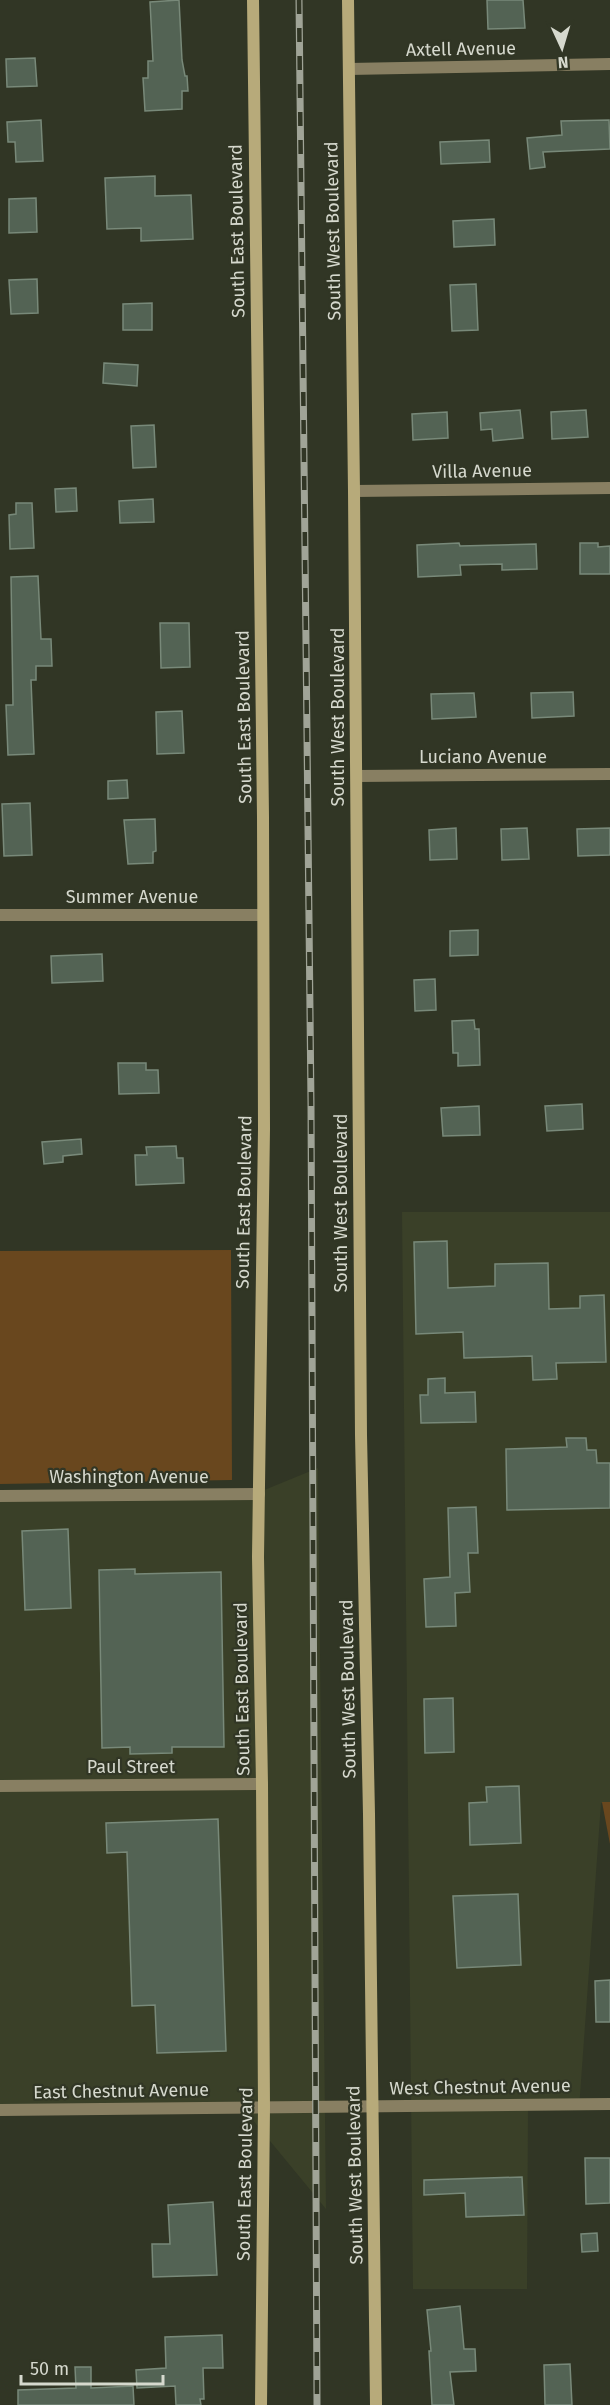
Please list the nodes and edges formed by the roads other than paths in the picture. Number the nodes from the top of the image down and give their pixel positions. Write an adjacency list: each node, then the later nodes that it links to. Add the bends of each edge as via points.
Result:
1 (253, 0): 10 (main road, South East Boulevard)
2 (348, 0): 4 (main road, South West Boulevard)
3 (610, 64): 4 (street, Axtell Avenue)
4 (349, 69): 6 (main road, South West Boulevard)
5 (610, 488): 6 (street, Villa Avenue)
6 (354, 491): 8 (main road, South West Boulevard)
7 (610, 774): 8 (street, Luciano Avenue)
8 (357, 776): 16 (main road, South West Boulevard, via 361,1435)
9 (0, 915): 10 (street, Summer Avenue)
10 (263, 915): 11 (main road, South East Boulevard)
11 (259, 1494): 12 (street, Washington Avenue); 13 (main road, South East Boulevard)
12 (0, 1496)
13 (262, 1784): 14 (street, Paul Street); 17 (main road, South East Boulevard)
14 (0, 1786)
15 (610, 2104): 16 (street, West Chestnut Avenue)
16 (372, 2106): 18 (street, West Chestnut Avenue); 21 (main road, South West Boulevard)
17 (264, 2107): 18 (street, East Chestnut Avenue); 19 (street, East Chestnut Avenue); 20 (main road, South East Boulevard)
18 (315, 2107)
19 (0, 2110)
20 (261, 2405)
21 (376, 2405)

